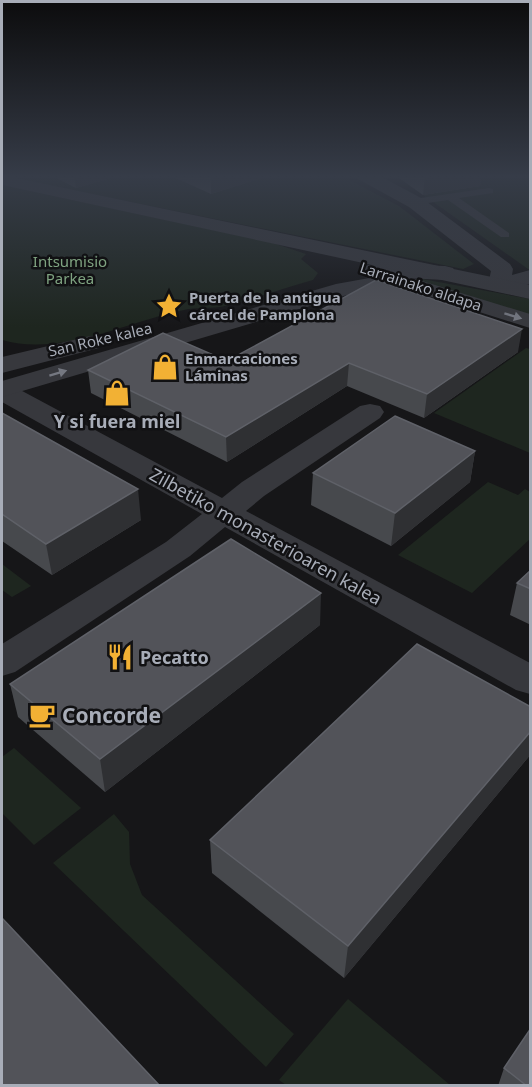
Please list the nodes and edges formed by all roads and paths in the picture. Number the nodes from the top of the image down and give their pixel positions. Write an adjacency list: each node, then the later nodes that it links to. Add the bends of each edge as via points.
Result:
1 (212, 226): 5 (street, Larrainako aldapa)
2 (445, 226): 10 (street, via 502,269)
3 (492, 226): 4 (lane)
4 (506, 235)
5 (278, 240): 6 (street, Larrainako aldapa); 7 (street, Larrainako aldapa)
6 (373, 272): 7 (street, San Roke kalea); 9 (street, Larrainako aldapa); 13 (street, San Roke kalea, via 244,308)
7 (445, 273): 10 (street, Larrainako aldapa)
8 (531, 277): 10 (street)
9 (409, 284): 12 (street, Larrainako aldapa, one-way to 12); 14 (street, San Roke kalea, one-way to 9, via 344,289)
10 (499, 285): 11 (street, Larrainako aldapa)
11 (531, 292)
12 (531, 321)
13 (2, 365)
14 (2, 390): 16 (street, Zilbetiko monasterioaren kalea)
15 (370, 412): 16 (street)
16 (221, 513): 17 (street, via 178,549); 18 (street, Zilbetiko monasterioaren kalea)
17 (2, 662)
18 (531, 680)

